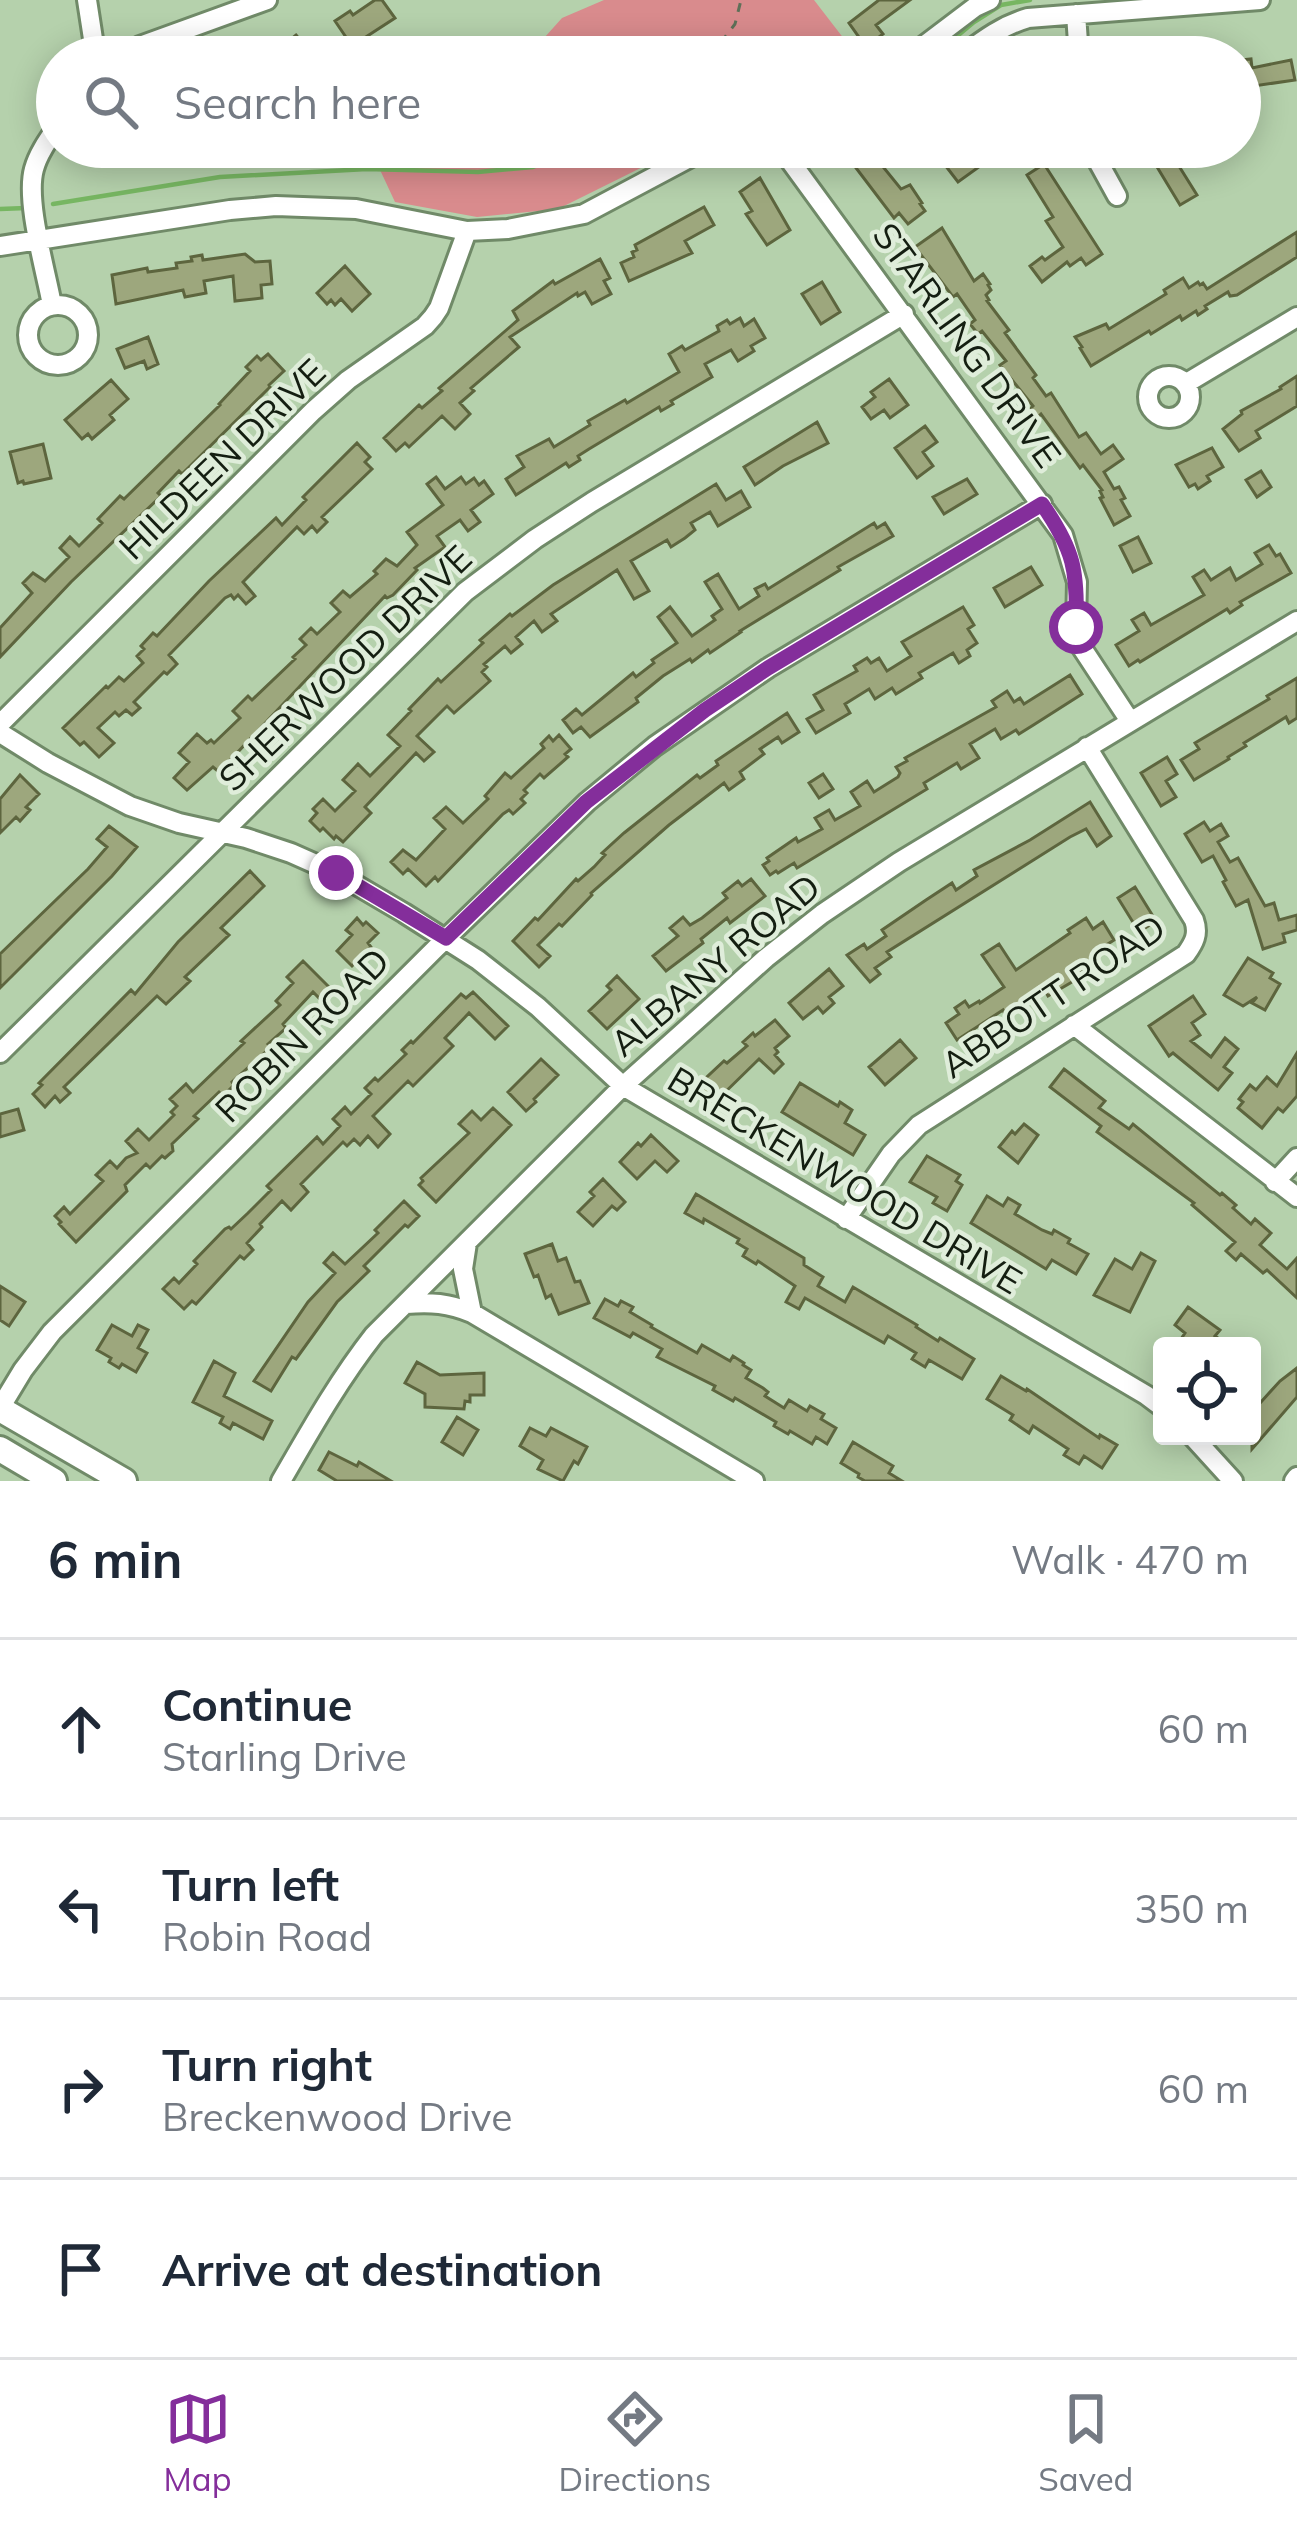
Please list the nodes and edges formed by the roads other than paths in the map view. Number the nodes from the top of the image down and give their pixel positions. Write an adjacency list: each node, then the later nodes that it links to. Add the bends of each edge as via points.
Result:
1 (87, 0): 6 (street)
2 (267, 0): 7 (street)
3 (990, 0): 8 (street)
4 (1260, 0): 5 (street)
5 (1076, 14): 9 (street, via 1028,18); 10 (street)
6 (92, 36)
7 (168, 36)
8 (937, 36)
9 (989, 36)
10 (1078, 36)
11 (36, 163): 17 (street)
12 (671, 168): 16 (street, via 584,214)
13 (796, 168): 20 (street, STARLING DRIVE)
14 (1102, 168): 15 (street)
15 (1117, 196)
16 (466, 231): 17 (street, via 356,209 277,206); 26 (street, HILDEEN DRIVE, via 425,326 314,411)
17 (40, 240): 18 (street); 19 (street)
18 (0, 246)
19 (52, 305)
20 (904, 314): 23 (street, STARLING DRIVE); 29 (street, SHERWOOD DRIVE, via 502,563)
21 (1297, 317): 22 (street)
22 (1186, 384)
23 (1042, 504): 25 (street, STARLING DRIVE, via 1070,551 1080,645); 30 (street, ROBIN ROAD, via 688,722 586,802)
24 (1297, 621): 25 (street, ALBANY ROAD)
25 (1130, 721): 28 (street, ALBANY ROAD)
26 (0, 724)
27 (0, 733): 29 (street, BRECKENWOOD DRIVE, via 130,806)
28 (1087, 747): 31 (street, ABBOTT ROAD, via 1196,933 1186,954); 33 (street, ALBANY ROAD, via 822,914)
29 (221, 833): 30 (street, BRECKENWOOD DRIVE, via 314,862); 32 (street, SHERWOOD DRIVE)
30 (446, 938): 33 (street, BRECKENWOOD DRIVE, via 538,1007); 42 (street, ROBIN ROAD, via 52,1332)
31 (1074, 1025): 35 (street); 37 (street, ABBOTT ROAD, via 919,1125)
32 (0, 1053)
33 (622, 1086): 37 (street, BRECKENWOOD DRIVE); 38 (street, ALBANY ROAD)
34 (1297, 1158): 35 (street)
35 (1275, 1182): 36 (street)
36 (1297, 1197)
37 (846, 1219): 41 (street, BRECKENWOOD DRIVE)
38 (467, 1243): 39 (street, ALBANY ROAD); 40 (street)
39 (406, 1304): 40 (street); 48 (street, ALBANY ROAD, via 350,1366)
40 (472, 1313): 49 (street)
41 (1153, 1401)
42 (0, 1408): 47 (main road)
43 (1201, 1445): 45 (street)
44 (0, 1449): 46 (main road)
45 (1235, 1480)
46 (54, 1481)
47 (124, 1481)
48 (281, 1481)
49 (754, 1481)

